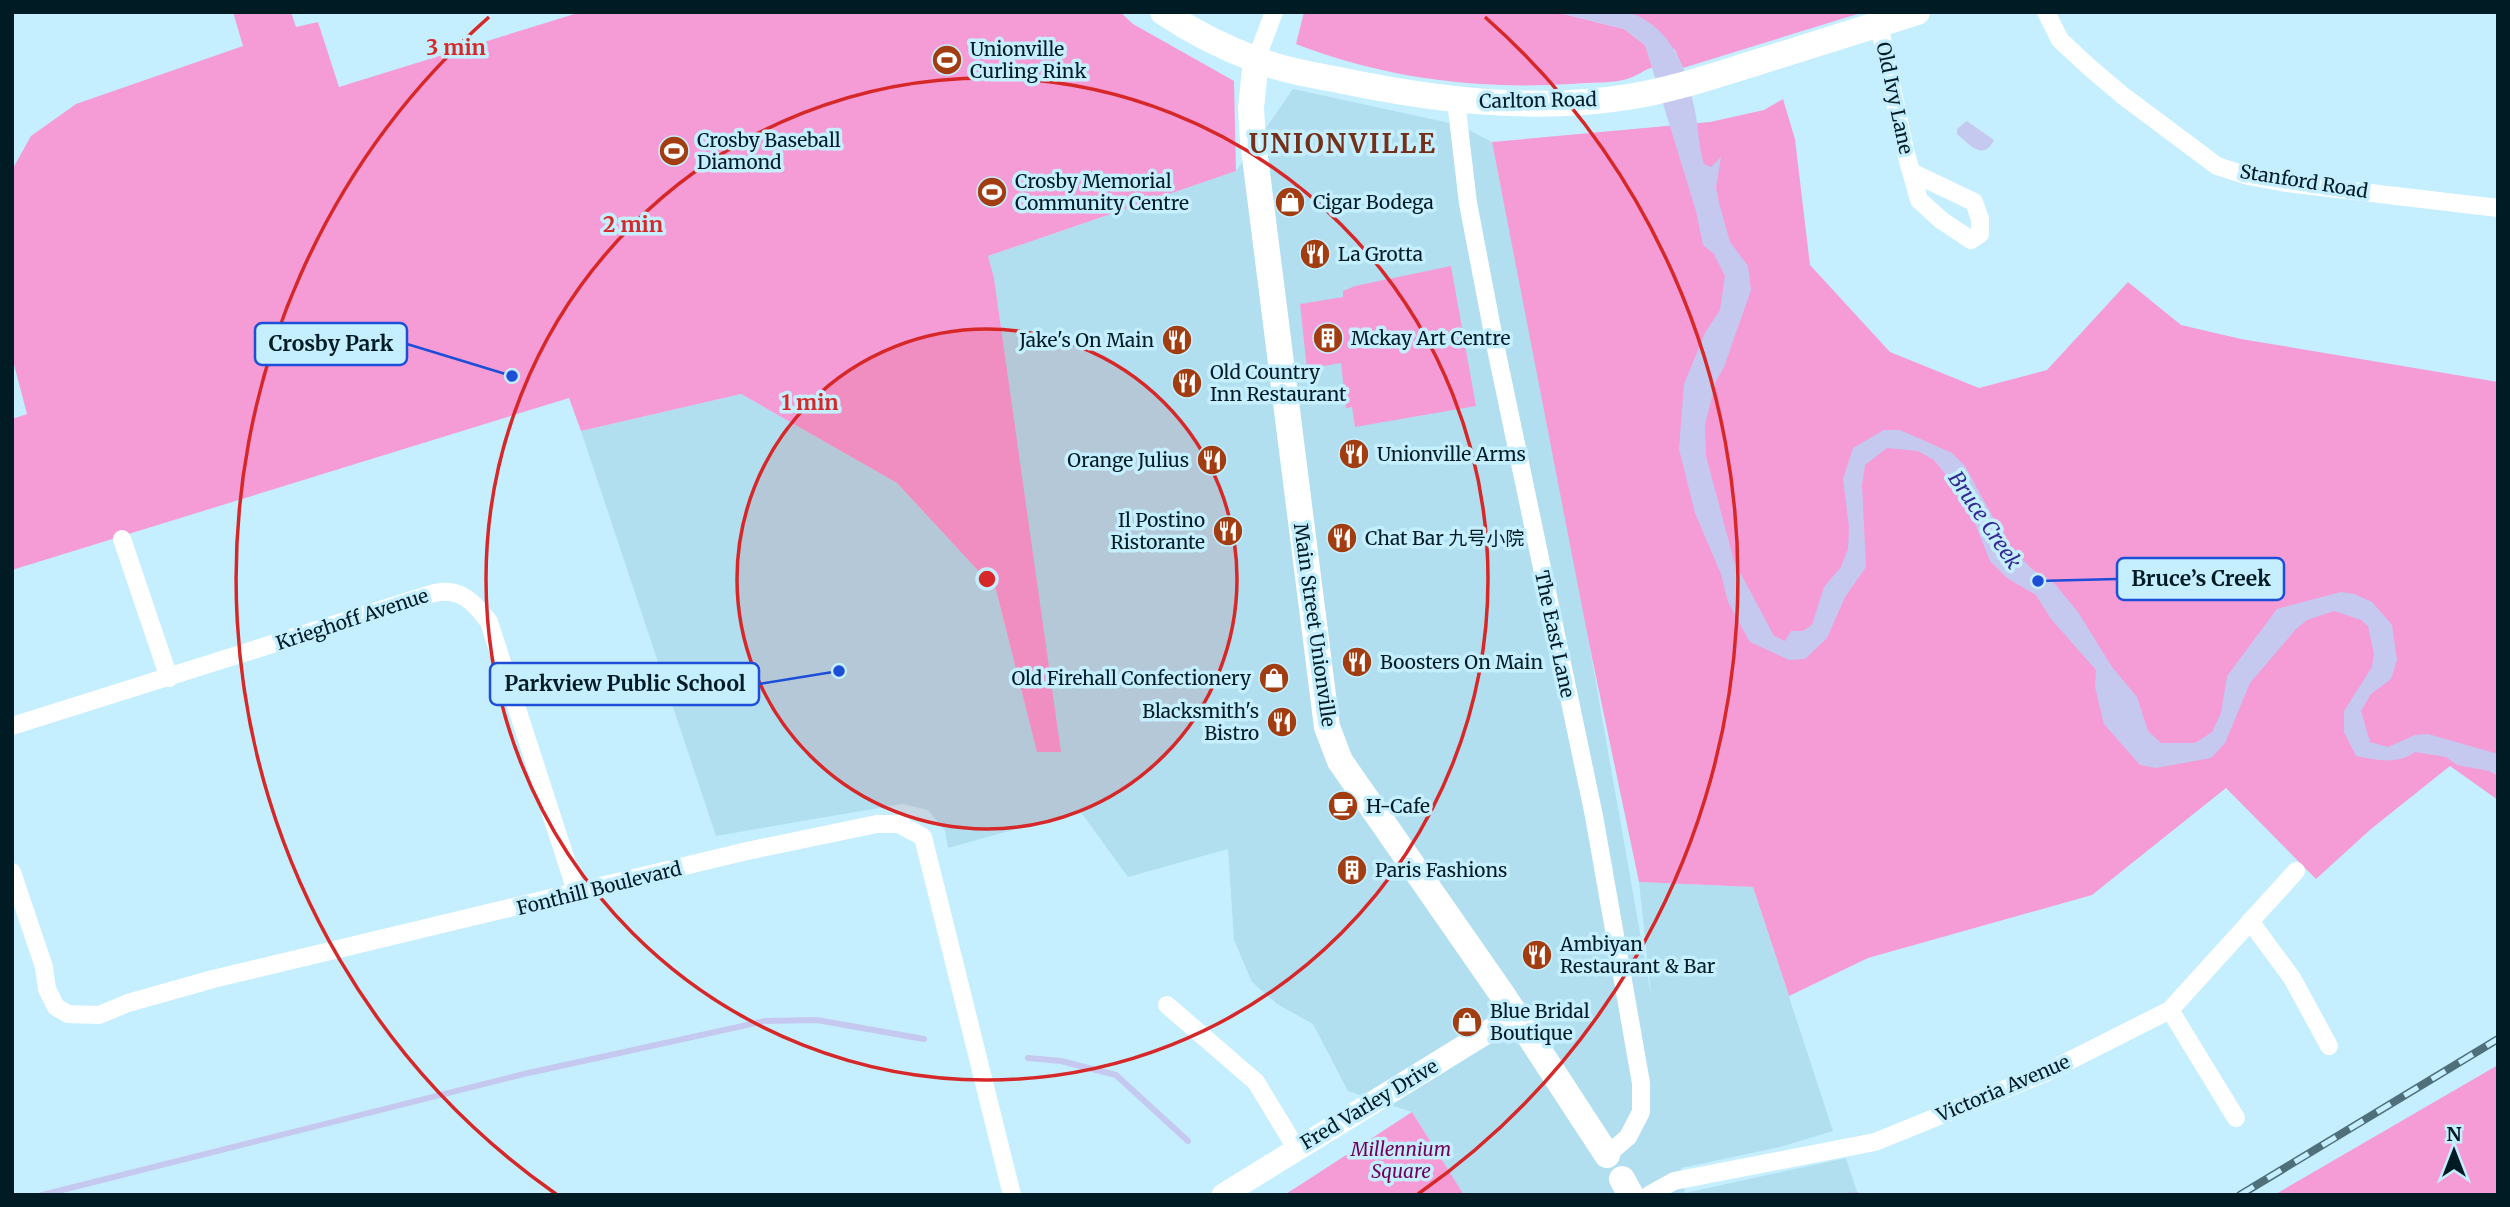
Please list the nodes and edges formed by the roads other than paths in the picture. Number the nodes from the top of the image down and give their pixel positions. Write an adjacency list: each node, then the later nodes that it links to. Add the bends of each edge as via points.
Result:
1 (1163, 12): 6 (main road, Carlton Road)
2 (1274, 12): 6 (street, Main Street Unionville)
3 (1917, 12): 5 (main road, Carlton Road)
4 (2046, 12): 9 (street, Stanford Road, via 2060,40 2088,66 2217,166 2286,183)
5 (1879, 24): 7 (main road, Carlton Road, via 1705,79 1627,97 1533,104); 8 (street, Old Ivy Lane)
6 (1255, 60): 7 (main road, Carlton Road, via 1369,87); 19 (main road, Main Street Unionville, via 1252,141 1327,727 1340,761)
7 (1456, 101): 23 (street, The East Lane, via 1468,204 1594,816 1641,1083 1641,1112 1628,1137)
8 (1910, 172)
9 (2498, 208)
10 (122, 539): 11 (street)
11 (169, 678): 12 (street, Krieghoff Avenue); 15 (street, Krieghoff Avenue, via 434,593 459,593 489,622)
12 (12, 726)
13 (2296, 871): 16 (street, Victoria Avenue)
14 (12, 872): 15 (street, Fonthill Boulevard, via 47,989 56,1007 68,1014 99,1015 213,979)
15 (577, 894): 25 (street, Fonthill Boulevard, via 877,824 899,824 923,837)
16 (2250, 921): 18 (street, Victoria Avenue); 20 (street, via 2292,978)
17 (1167, 1005): 22 (street, via 1256,1082)
18 (2170, 1010): 21 (street); 27 (street, Victoria Avenue, via 2045,1073 1875,1142 1674,1181)
19 (1515, 1015): 22 (street, Fred Varley Drive); 23 (main road, Main Street Unionville)
20 (2329, 1046)
21 (2235, 1118)
22 (1296, 1149): 26 (street, Fred Varley Drive)
23 (1607, 1155): 24 (street, Main Street Unionville)
24 (1626, 1187)
25 (1012, 1195)
26 (1223, 1195)
27 (1649, 1195)

